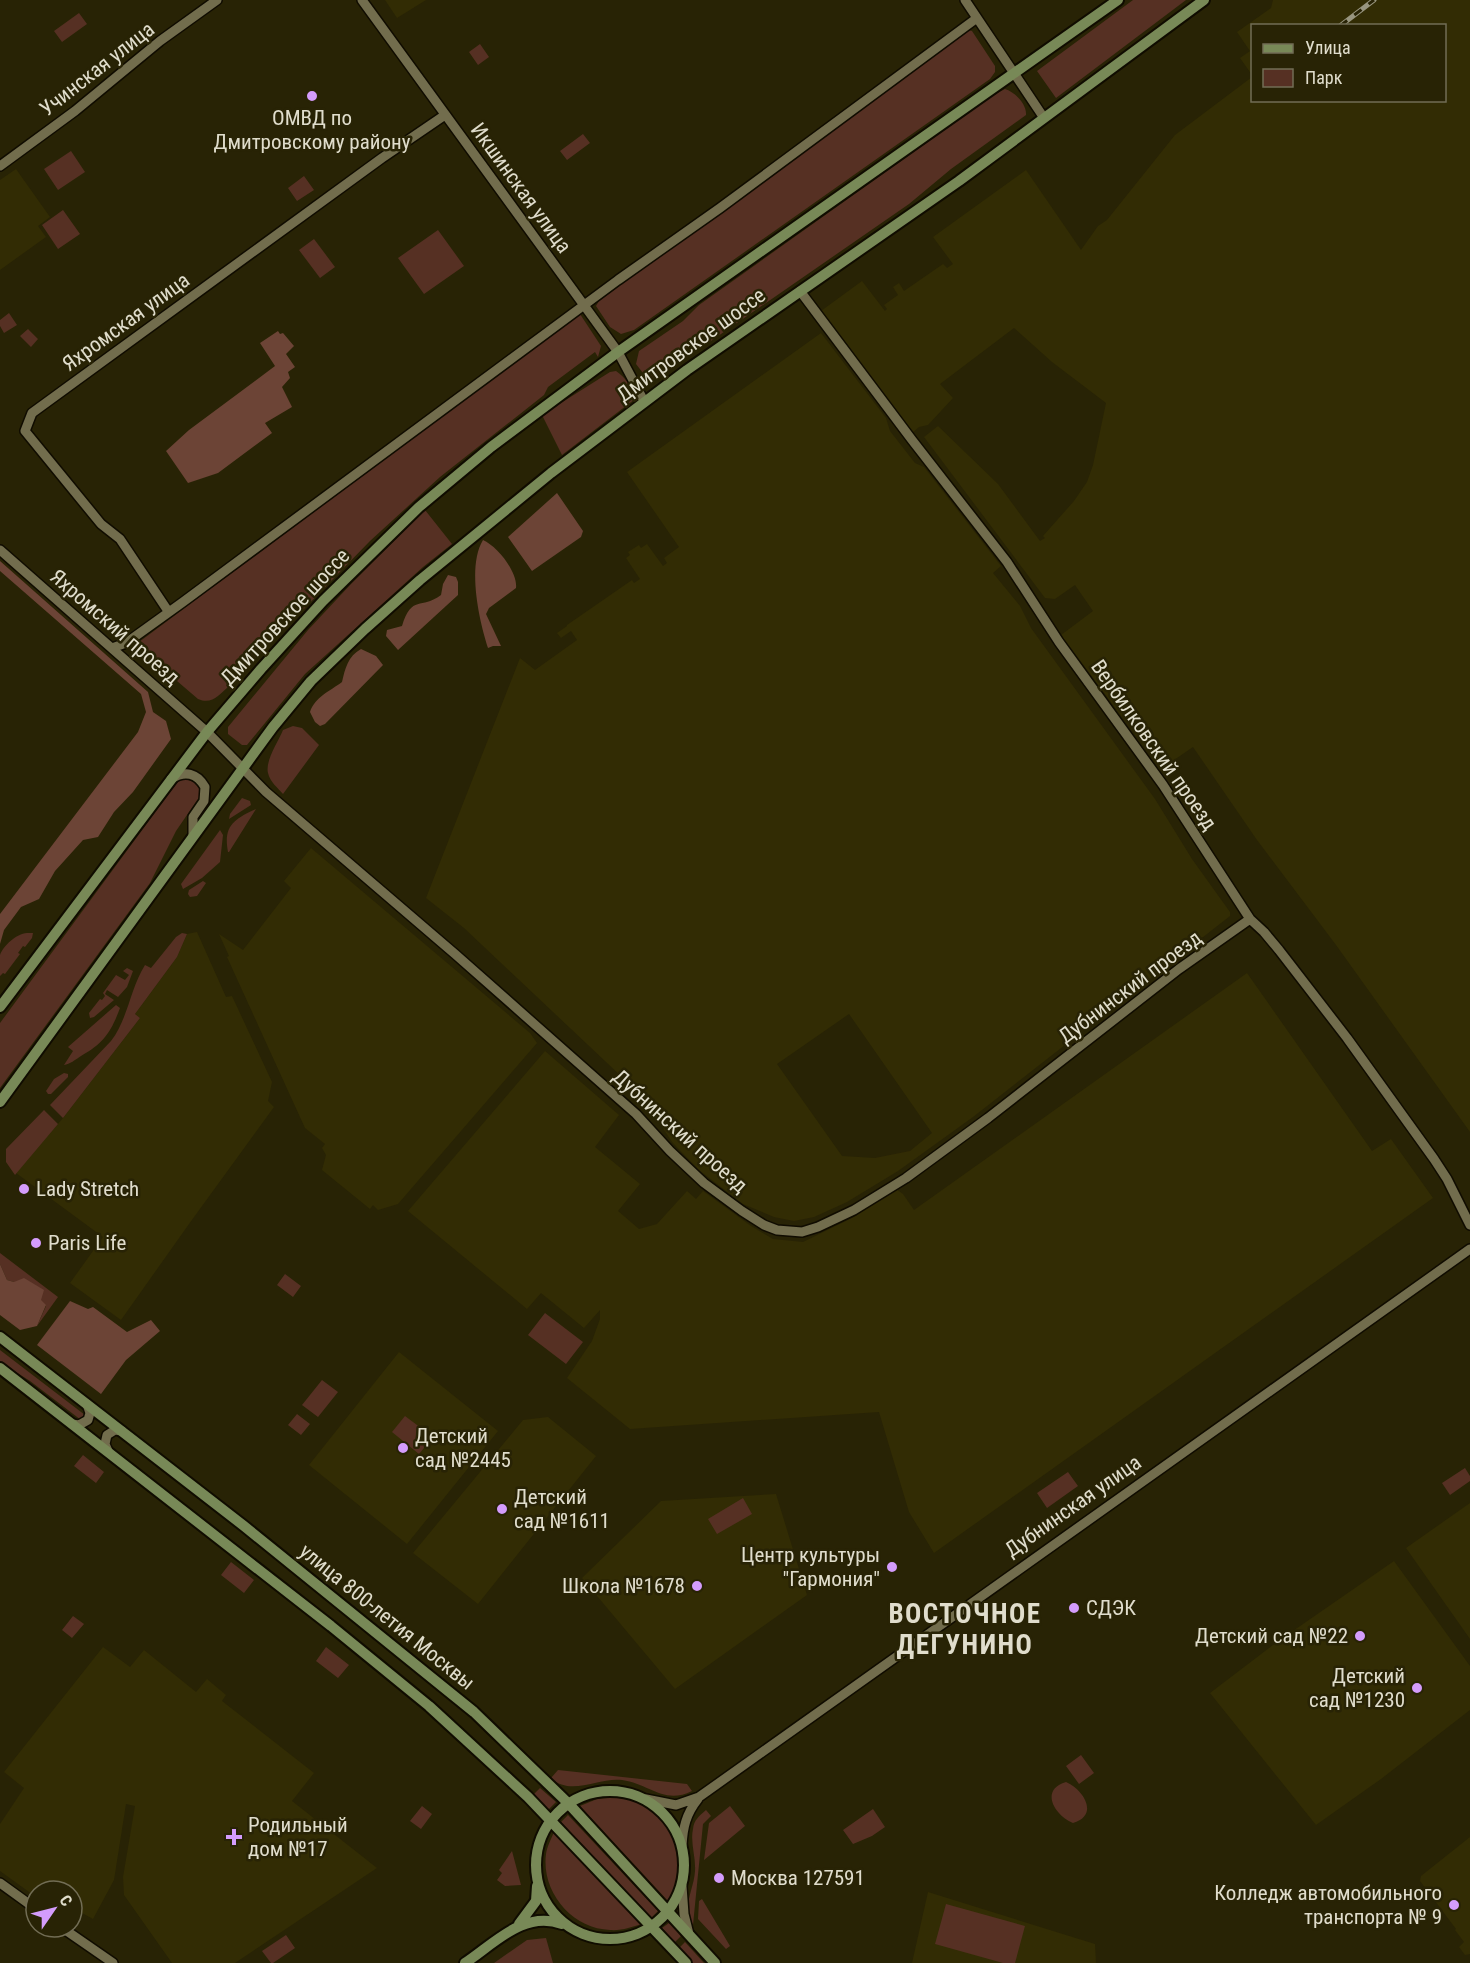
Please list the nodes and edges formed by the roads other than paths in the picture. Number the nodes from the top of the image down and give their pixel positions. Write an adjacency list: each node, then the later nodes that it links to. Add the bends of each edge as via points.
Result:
1 (217, 0): 10 (street, Учинская улица)
2 (362, 0): 8 (street, Икшинская улица)
3 (965, 0): 6 (street)
4 (1119, 0): 7 (main road, Дмитровское шоссе)
5 (1204, 0): 9 (main road, Дмитровское шоссе)
6 (977, 18): 7 (street); 12 (street)
7 (1014, 72): 9 (street); 13 (main road, Дмитровское шоссе)
8 (445, 115): 12 (street, Икшинская улица); 16 (street, Яхромская улица, via 32,413 26,431 101,524 120,539)
9 (1044, 118): 11 (main road, Дмитровское шоссе)
10 (0, 166)
11 (800, 291): 14 (main road, Дмитровское шоссе); 22 (street, Вербилковский проезд, via 1007,562 1059,642 1164,785)
12 (584, 305): 13 (street, Икшинская улица); 16 (street)
13 (618, 352): 14 (street, Икшинская улица); 18 (main road, Дмитровское шоссе, via 491,447 403,522 323,601)
14 (644, 401): 19 (main road, Дмитровское шоссе, via 465,542 365,629 289,706)
15 (0, 550): 17 (street, Яхромский проезд)
16 (168, 611): 17 (street, via 126,643)
17 (112, 648): 18 (street, Яхромский проезд)
18 (207, 732): 19 (street); 20 (main road, Дмитровское шоссе)
19 (242, 769): 21 (main road, Дмитровское шоссе); 22 (street, Дубнинский проезд, via 636,1114 704,1183 764,1225 788,1232 802,1232 836,1219 906,1178)
20 (169, 780): 21 (street, via 186,773 198,778 205,787 204,801 193,817); 23 (main road, Дмитровское шоссе)
21 (193, 836): 24 (main road, Дмитровское шоссе)
22 (1250, 919): 25 (street, Вербилковский проезд, via 1280,950 1374,1074 1447,1179)
23 (0, 1007)
24 (0, 1102)
25 (1470, 1225)
26 (1470, 1249): 33 (street, Дубнинская улица)
27 (0, 1337): 29 (main road, улица 800-летия Москвы)
28 (0, 1368): 30 (main road, улица 800-летия Москвы)
29 (87, 1404): 30 (street, via 87,1420); 31 (main road, улица 800-летия Москвы)
30 (72, 1424): 32 (main road, улица 800-летия Москвы)
31 (122, 1431): 32 (street, via 107,1435); 35 (main road, улица 800-летия Москвы, via 474,1712)
32 (108, 1451): 36 (main road, улица 800-летия Москвы, via 414,1692)
33 (699, 1797): 34 (street, Дубнинская улица, via 676,1805); 37 (street, Дубнинская улица, via 687,1816)
34 (646, 1799): 35 (main road, via 607,1790); 37 (main road, via 669,1819)
35 (568, 1803): 36 (main road); 42 (main road, улица 800-летия Москвы)
36 (550, 1820): 38 (main road, via 537,1853); 43 (main road, улица 800-летия Москвы)
37 (682, 1846): 40 (main road)
38 (537, 1879): 44 (main road, via 536,1901); 45 (main road, via 552,1911)
39 (0, 1883): 41 (street)
40 (682, 1886): 42 (main road); 46 (street)
41 (24, 1900)
42 (669, 1911): 43 (main road); 46 (main road, улица 800-летия Москвы)
43 (652, 1926): 45 (main road, via 614,1939 594,1937); 51 (main road, улица 800-летия Москвы)
44 (517, 1927): 45 (main road, via 543,1919); 50 (main road)
45 (570, 1927)
46 (689, 1934): 52 (main road, улица 800-летия Москвы)
47 (76, 1939): 48 (street)
48 (99, 1959): 49 (street)
49 (113, 1963)
50 (465, 1963)
51 (686, 1963)
52 (716, 1963)

